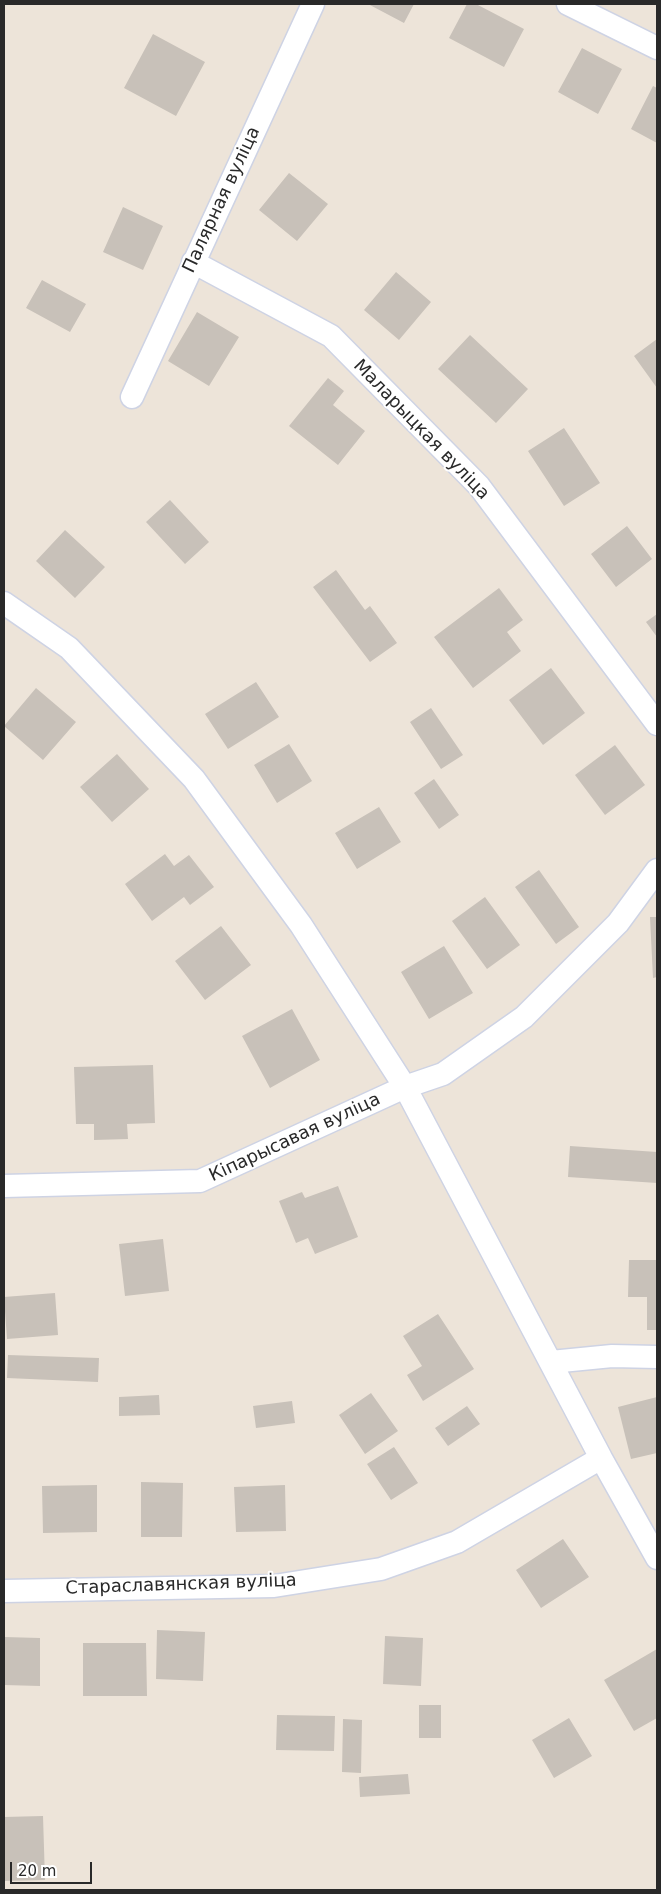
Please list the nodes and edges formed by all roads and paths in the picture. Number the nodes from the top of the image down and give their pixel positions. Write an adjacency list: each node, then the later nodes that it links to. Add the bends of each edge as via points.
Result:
1 (313, 4): 4 (street, Палярная вуліца)
2 (568, 4): 3 (street)
3 (657, 48)
4 (193, 262): 5 (street, Палярная вуліца); 7 (street, Маларыцкая вуліца, via 331,336 478,486)
5 (132, 397)
6 (4, 603): 9 (street, via 69,648 194,779 301,925)
7 (657, 724)
8 (657, 870): 9 (street, via 618,923 524,1018 443,1074)
9 (405, 1087): 10 (street, Кіпарысавая вуліца, via 200,1181); 12 (street)
10 (4, 1186)
11 (657, 1357): 12 (street, via 612,1356)
12 (551, 1362): 13 (street)
13 (601, 1458): 14 (street); 15 (street, Стараславянская вуліца, via 457,1542 381,1569 274,1586)
14 (657, 1558)
15 (4, 1591)

